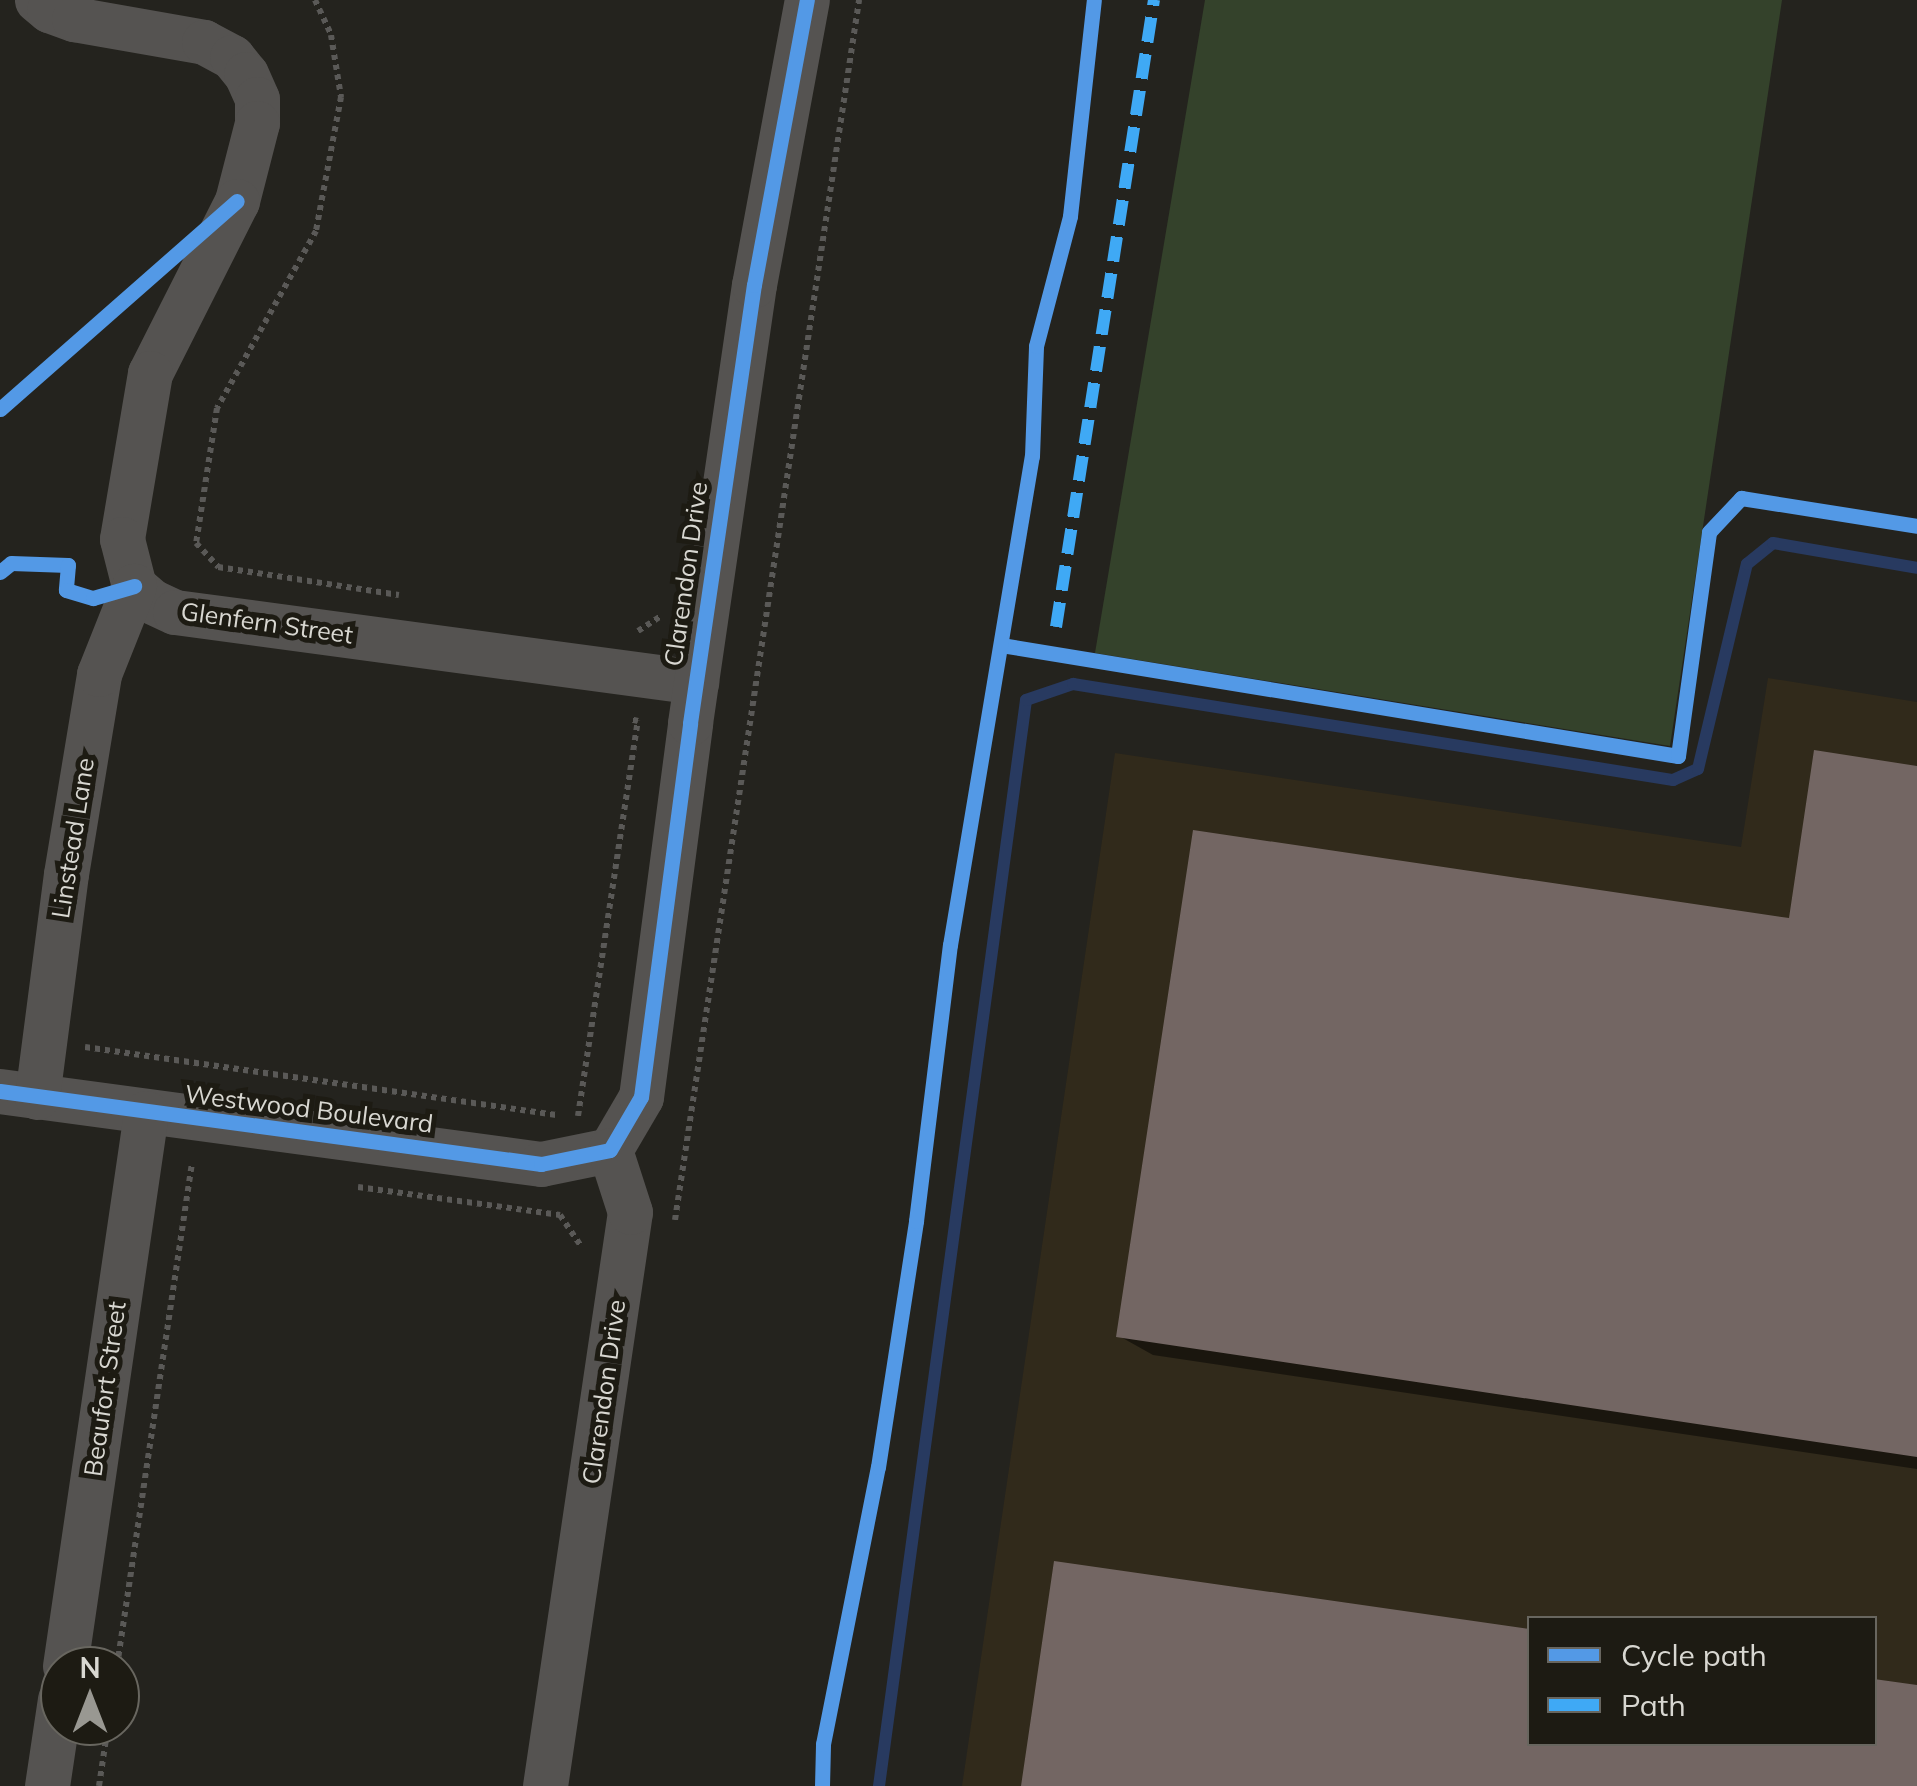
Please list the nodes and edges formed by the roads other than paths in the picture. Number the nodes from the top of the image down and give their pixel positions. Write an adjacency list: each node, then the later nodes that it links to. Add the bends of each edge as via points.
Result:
1 (38, 0): 3 (street, via 74,18 204,42 232,57 257,98 236,201 150,373 122,539)
2 (807, 0): 4 (street, Clarendon Drive, via 754,285)
3 (134, 586): 4 (street, Glenfern Street, via 176,612); 5 (street, Linstead Lane, via 99,674 44,1041)
4 (696, 682): 7 (street, Clarendon Drive, via 641,1097)
5 (18, 1094): 6 (street, Westwood Boulevard)
6 (143, 1134): 7 (street, Westwood Boulevard, via 540,1164); 8 (street, Beaufort Street)
7 (610, 1150): 11 (street, Clarendon Drive, via 630,1212)
8 (68, 1646)
9 (53, 1746): 10 (street)
10 (47, 1786)
11 (546, 1786)

